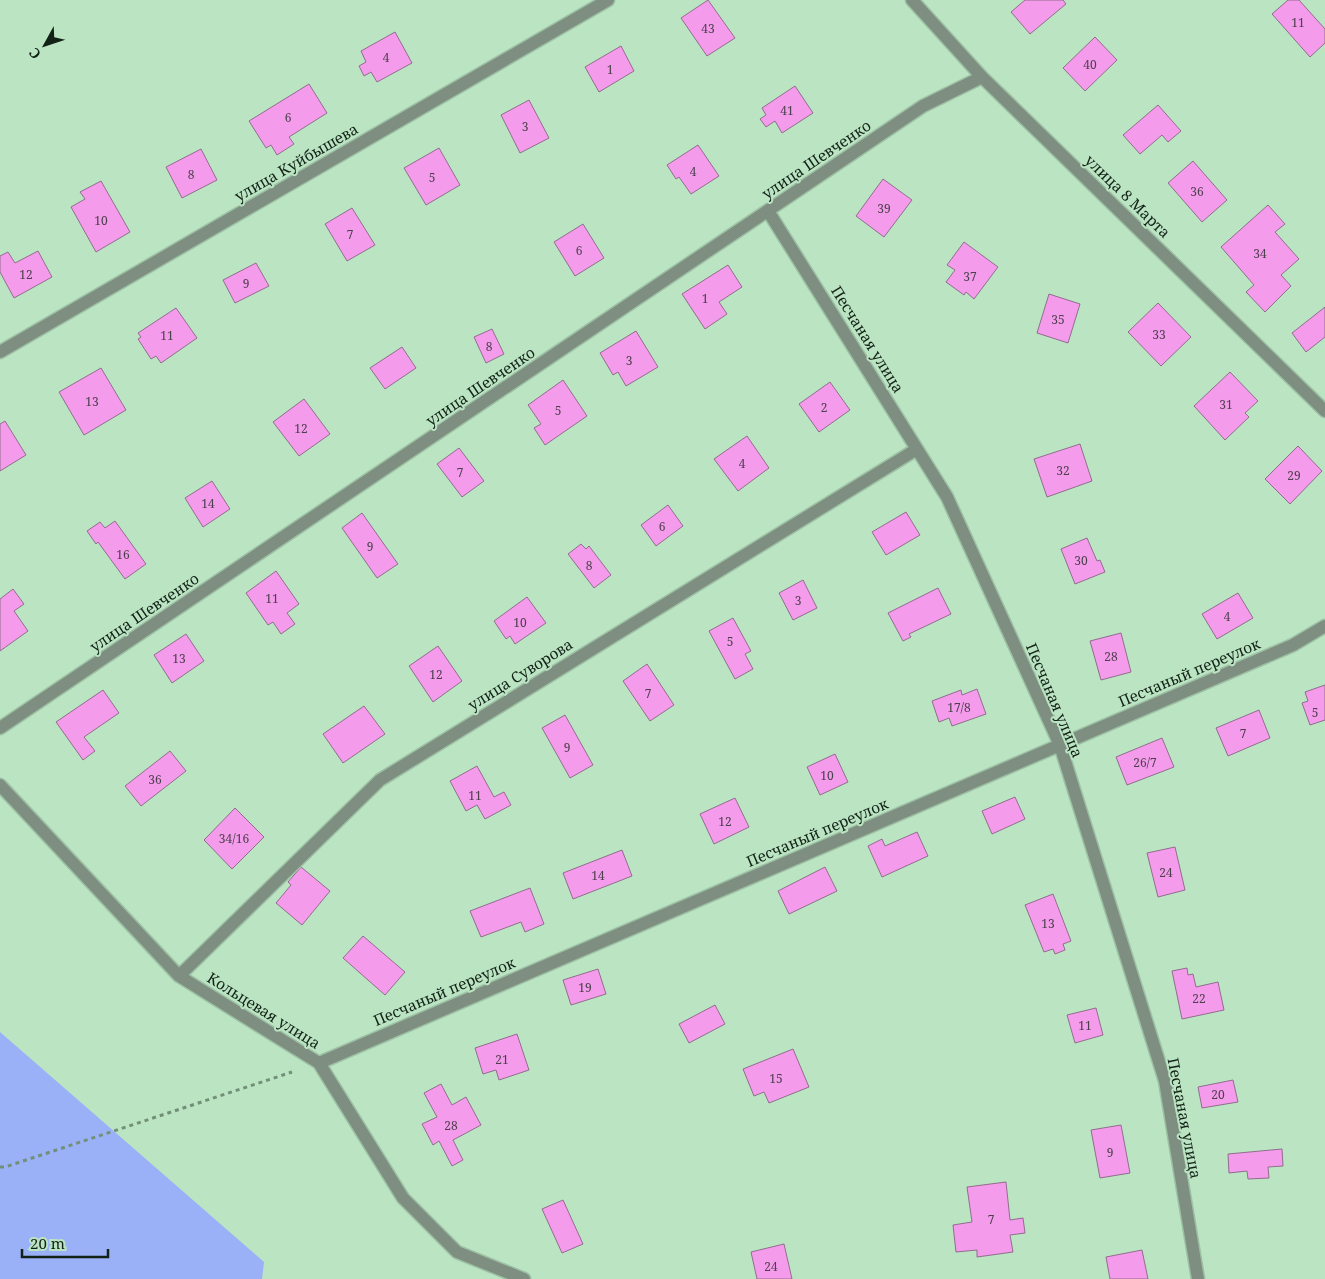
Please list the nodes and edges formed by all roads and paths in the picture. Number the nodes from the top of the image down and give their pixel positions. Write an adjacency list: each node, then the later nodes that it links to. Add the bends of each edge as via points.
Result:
1 (608, 0): 5 (street, улица Куйбышева)
2 (912, 0): 3 (street, улица 8 Марта)
3 (982, 77): 4 (street, улица Шевченко, via 923,106); 6 (street, улица 8 Марта)
4 (768, 211): 7 (street, Песчаная улица); 9 (street, улица Шевченко)
5 (0, 352)
6 (1325, 411)
7 (917, 448): 10 (street, Песчаная улица, via 947,497); 12 (street, улица Суворова, via 380,780)
8 (1325, 626): 10 (street, Песчаный переулок, via 1293,645)
9 (0, 728)
10 (1060, 745): 13 (street, Песчаный переулок); 16 (street, Песчаная улица, via 1165,1080)
11 (0, 785): 12 (street, Кольцевая улица)
12 (179, 976): 13 (street, Кольцевая улица)
13 (319, 1063): 14 (path); 15 (street, Кольцевая улица, via 403,1198 457,1252)
14 (0, 1167)
15 (524, 1279)
16 (1198, 1279)

